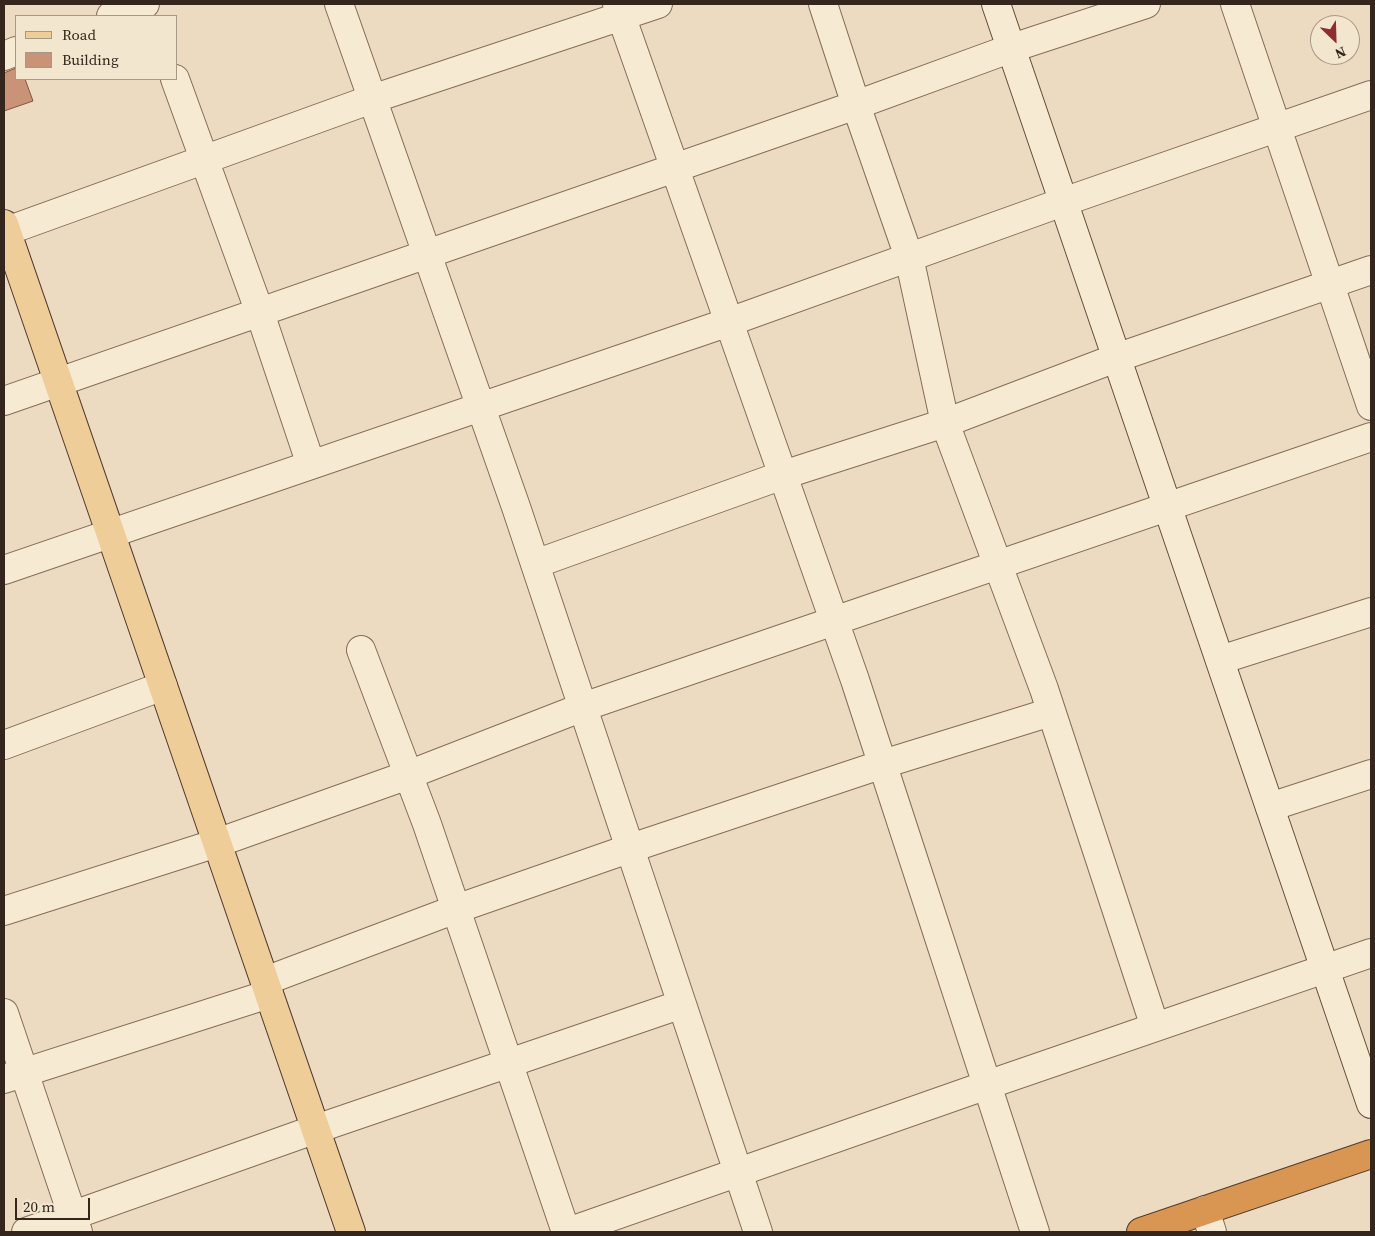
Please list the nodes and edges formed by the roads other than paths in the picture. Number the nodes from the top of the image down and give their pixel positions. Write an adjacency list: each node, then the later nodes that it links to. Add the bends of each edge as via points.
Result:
1 (146, 4): 9 (street)
2 (339, 4): 13 (street)
3 (658, 4): 8 (street)
4 (823, 4): 14 (street)
5 (996, 4): 10 (street)
6 (1146, 4): 10 (street)
7 (1235, 4): 15 (street)
8 (619, 10): 13 (street); 17 (street)
9 (114, 15)
10 (1012, 48): 14 (street); 18 (street)
11 (174, 80): 16 (street)
12 (1371, 95): 15 (street)
13 (372, 99): 16 (street); 20 (street)
14 (856, 105): 17 (street); 21 (street)
15 (1277, 127): 18 (street); 23 (street)
16 (205, 160): 19 (street); 24 (street)
17 (675, 168): 20 (street); 25 (street)
18 (1063, 202): 21 (street); 26 (street)
19 (5, 229): 27 (main road)
20 (427, 254): 24 (street); 29 (street)
21 (909, 257): 25 (street); 31 (street)
22 (1371, 270): 23 (street)
23 (1330, 284): 26 (street); 30 (street)
24 (260, 313): 27 (street); 33 (street)
25 (729, 322): 29 (street); 34 (street)
26 (1116, 358): 31 (street); 35 (street)
27 (60, 382): 28 (street); 36 (main road)
28 (4, 401)
29 (481, 406): 33 (street); 37 (street)
30 (1371, 406)
31 (945, 423): 34 (street); 38 (street)
32 (1371, 437): 35 (street)
33 (311, 465): 36 (street)
34 (783, 475): 37 (street); 41 (street)
35 (1167, 506): 38 (street); 43 (street)
36 (111, 533): 39 (street); 44 (main road)
37 (535, 564): 45 (street)
38 (998, 566): 41 (street); 46 (street)
39 (4, 570)
40 (1371, 612): 43 (street)
41 (834, 622): 45 (street); 48 (street)
42 (361, 650): 50 (street)
43 (1220, 660): 51 (street)
44 (163, 686): 47 (street); 52 (main road)
45 (583, 707): 50 (street); 53 (street)
46 (1051, 712): 48 (street); 61 (street)
47 (4, 745)
48 (882, 764): 53 (street); 64 (street)
49 (1371, 774): 51 (street)
50 (408, 775): 52 (street); 54 (street)
51 (1270, 807): 57 (street)
52 (217, 842): 55 (street); 58 (main road)
53 (630, 848): 54 (street); 59 (street)
54 (456, 909): 58 (street); 62 (street)
55 (4, 911)
56 (1371, 953): 57 (street)
57 (1325, 969): 61 (street); 65 (street)
58 (267, 987): 63 (street); 66 (main road)
59 (682, 1004): 62 (street); 68 (street)
60 (4, 1013): 63 (street)
61 (1155, 1027): 64 (street)
62 (508, 1064): 66 (street); 73 (street)
63 (14, 1076): 70 (street)
64 (987, 1085): 68 (street); 75 (street)
65 (1371, 1104)
66 (316, 1129): 70 (street); 72 (main road)
67 (1371, 1154): 69 (highway)
68 (739, 1172): 73 (street); 74 (street)
69 (1209, 1221): 76 (highway)
70 (75, 1224): 71 (street)
71 (26, 1232)
72 (351, 1232)
73 (567, 1232)
74 (758, 1232)
75 (1035, 1232)
76 (1141, 1232)

